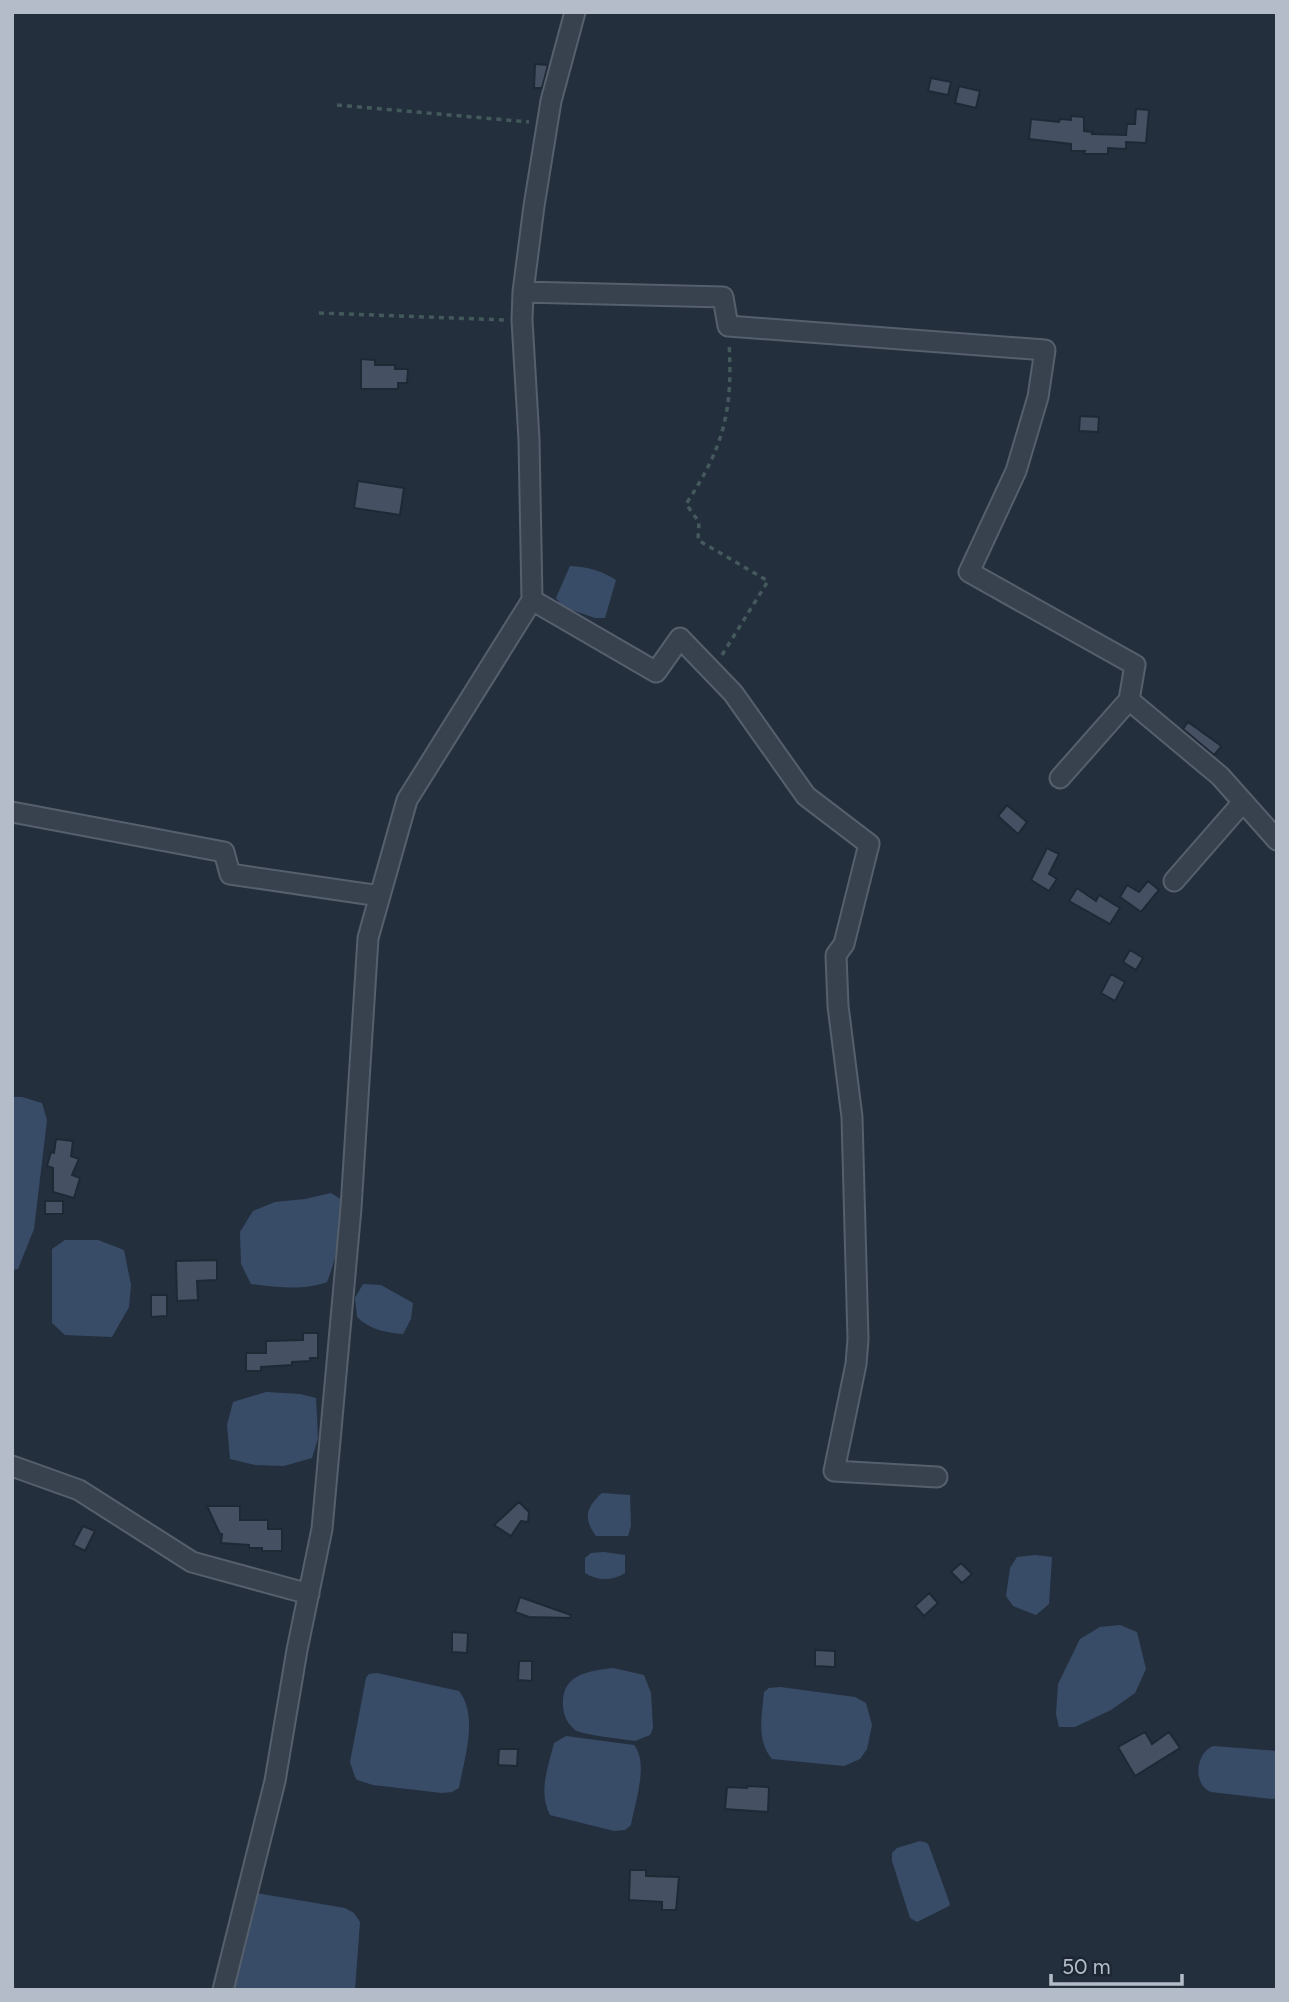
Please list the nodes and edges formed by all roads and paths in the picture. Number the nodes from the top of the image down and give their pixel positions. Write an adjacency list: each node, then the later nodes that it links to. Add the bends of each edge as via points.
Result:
1 (575, 12): 3 (street)
2 (337, 104): 3 (path)
3 (548, 124): 4 (street)
4 (523, 292): 6 (street); 7 (street, via 723,297)
5 (319, 313): 6 (path)
6 (522, 320): 8 (street)
7 (728, 326): 9 (path, via 728,413 704,478 686,504 699,522 698,540 768,581); 10 (street, via 1045,350 1038,397 1016,471 969,572 1135,665)
8 (532, 600): 9 (street, via 656,672 680,638); 16 (street, via 407,800)
9 (712, 671): 18 (street, via 807,796 869,844 844,944 836,955 852,1117 858,1339 834,1471)
10 (1129, 700): 11 (street); 12 (street, via 1220,776)
11 (1060, 778)
12 (1243, 802): 14 (street); 15 (street)
13 (12, 812): 16 (street, via 224,852 230,874)
14 (1277, 840)
15 (1174, 881)
16 (380, 896): 19 (street, via 368,938 351,1208 322,1529)
17 (12, 1466): 19 (street, via 79,1490 192,1562)
18 (937, 1477)
19 (309, 1594): 20 (street, via 275,1781)
20 (223, 1990)

